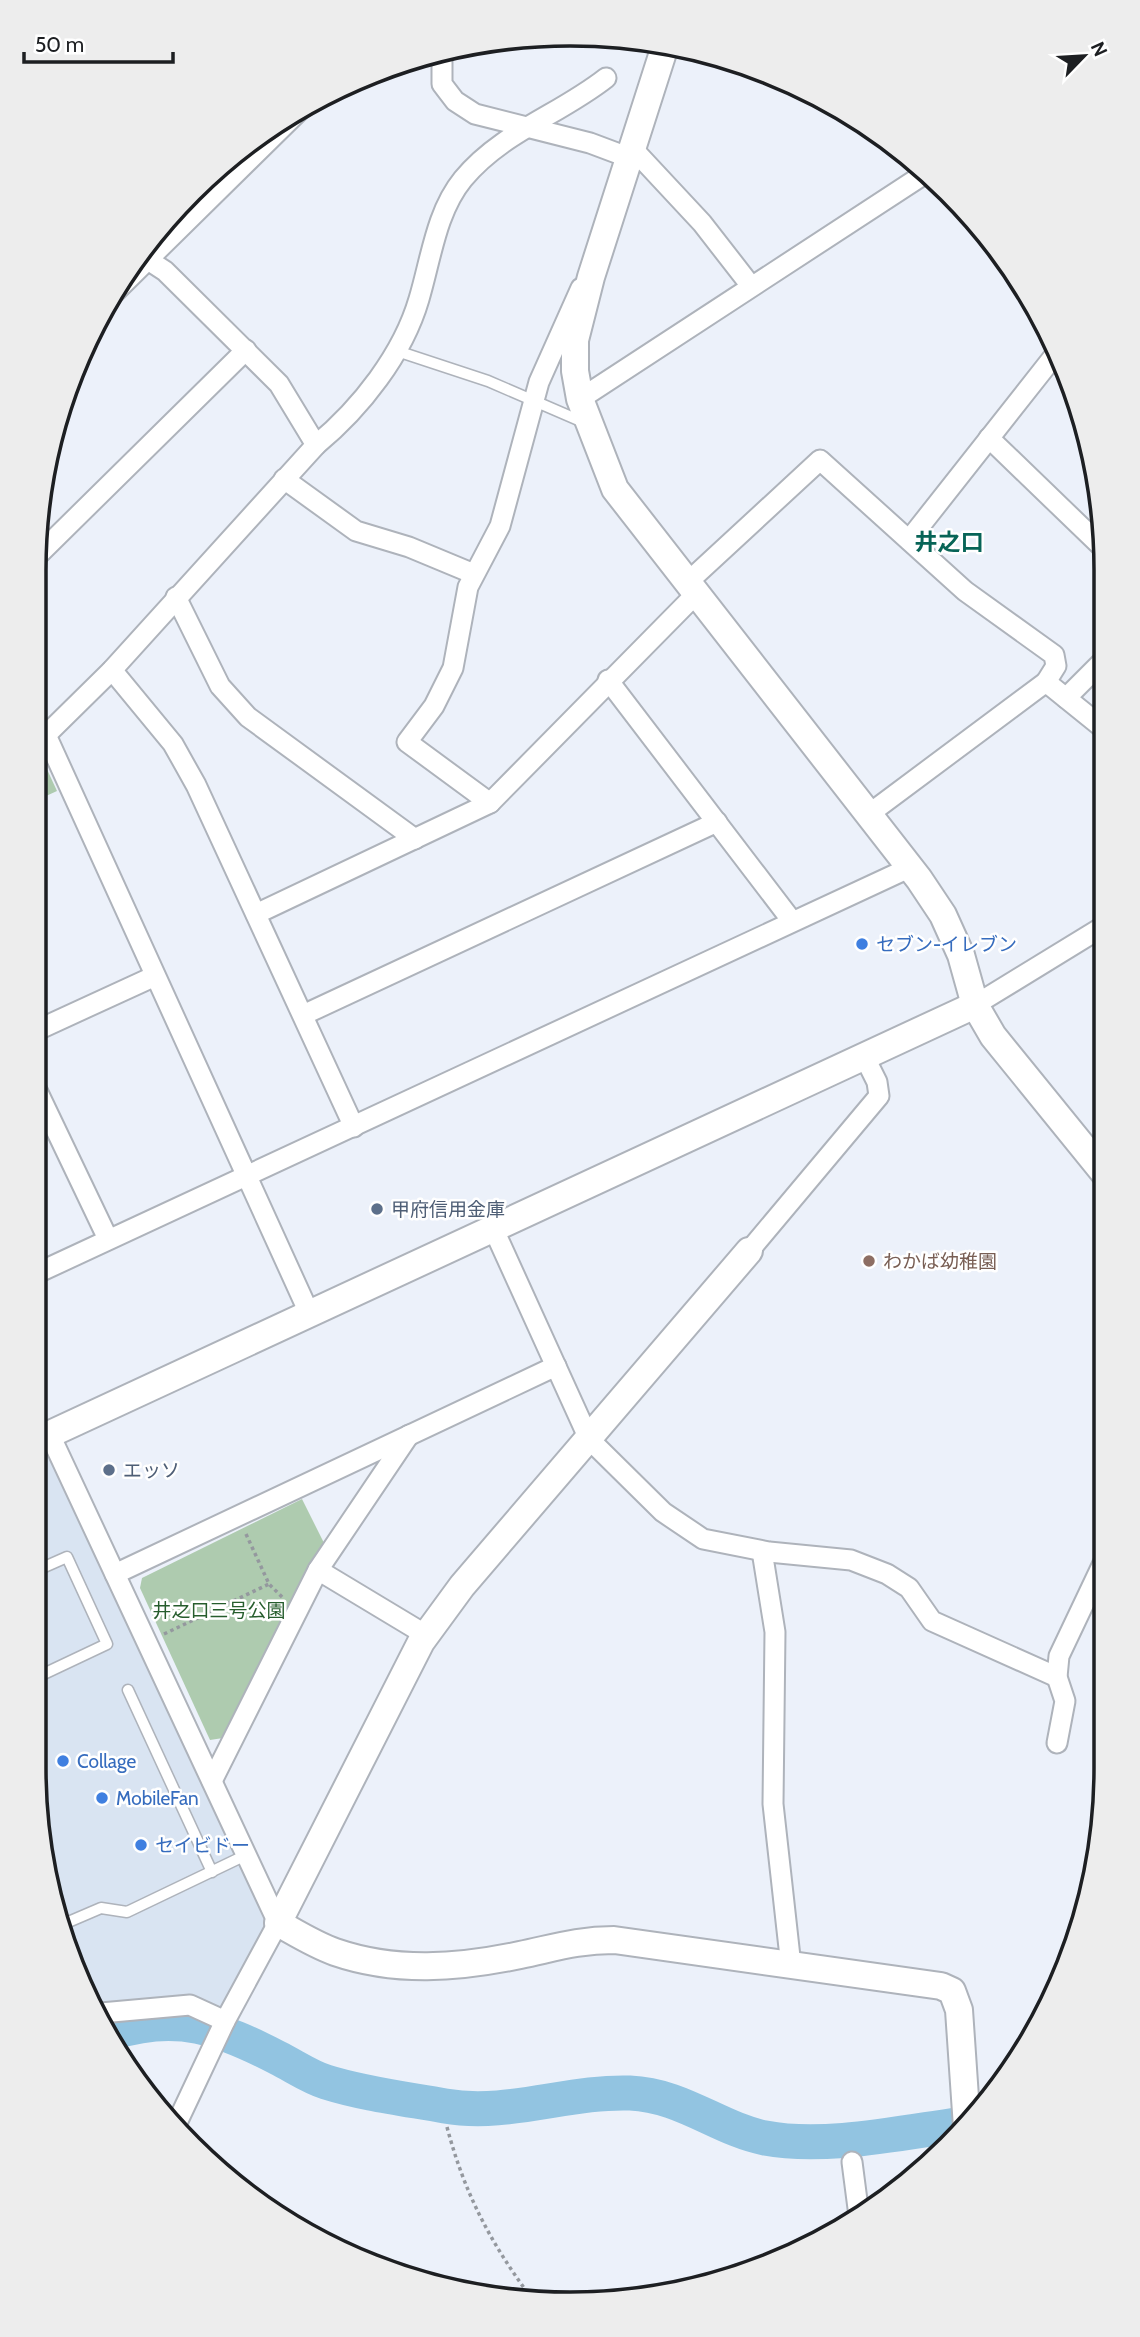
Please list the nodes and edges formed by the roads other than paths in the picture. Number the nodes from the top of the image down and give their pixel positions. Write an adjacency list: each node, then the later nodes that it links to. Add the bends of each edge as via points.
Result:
1 (662, 54): 6 (street)
2 (442, 61): 4 (street, via 442,84 455,101 475,114)
3 (606, 78): 4 (street)
4 (526, 127): 6 (street); 13 (street, via 494,148 462,181 444,210 419,302)
5 (258, 149): 8 (street)
6 (631, 153): 10 (street); 11 (street, via 702,223)
7 (918, 178): 11 (street)
8 (171, 230)
9 (147, 260): 12 (street, via 165,271)
10 (592, 277): 15 (street, via 575,340); 16 (street, via 569,310)
11 (751, 286): 15 (street)
12 (246, 350): 19 (street, via 279,384); 23 (street)
13 (397, 351): 16 (lane); 19 (street, via 335,429)
14 (1051, 360): 18 (street)
15 (580, 399): 17 (street)
16 (534, 400): 17 (lane); 24 (street, via 500,526)
17 (590, 425): 25 (street, via 615,489)
18 (989, 438): 21 (street); 22 (street)
19 (316, 445): 20 (street)
20 (284, 479): 24 (street, via 356,531); 26 (street)
21 (1093, 538)
22 (909, 540): 25 (street, via 820,460); 30 (street, via 965,592 1054,655 1056,666)
23 (47, 546)
24 (474, 574): 35 (street, via 453,668 434,706 407,742)
25 (694, 587): 29 (street); 36 (street)
26 (176, 597): 27 (street); 38 (street, via 220,686 248,717)
27 (112, 670): 33 (street); 40 (street, via 173,744 197,785)
28 (1094, 670): 31 (street)
29 (608, 680): 35 (street); 37 (street)
30 (1046, 682): 31 (street); 36 (street)
31 (1066, 698): 32 (street)
32 (1094, 721)
33 (46, 724)
34 (46, 742): 43 (street)
35 (490, 803): 38 (street)
36 (869, 814): 39 (street)
37 (717, 822): 41 (street); 45 (street)
38 (415, 839): 40 (street)
39 (911, 867): 41 (street); 44 (street, via 943,915 961,955)
40 (256, 914): 45 (street)
41 (792, 921): 49 (street)
42 (1094, 932): 44 (street)
43 (155, 976): 46 (street); 51 (street)
44 (975, 1005): 47 (street); 50 (street, via 993,1036)
45 (303, 1015): 49 (street)
46 (46, 1026)
47 (864, 1056): 52 (street); 54 (street, via 879,1096)
48 (46, 1109): 53 (street)
49 (354, 1127): 51 (street)
50 (1094, 1160)
51 (244, 1176): 53 (street); 56 (street)
52 (494, 1230): 56 (street); 57 (street)
53 (108, 1239): 55 (street)
54 (749, 1251): 60 (street)
55 (46, 1269)
56 (310, 1315): 59 (street)
57 (556, 1366): 58 (street); 60 (street)
58 (410, 1435): 64 (street); 65 (street)
59 (46, 1436)
60 (589, 1439): 62 (street, via 663,1512 703,1539); 67 (street, via 462,1586)
61 (46, 1447): 65 (street)
62 (762, 1551): 69 (street, via 851,1560 887,1574 909,1588 932,1621); 77 (street, via 775,1632 773,1804)
63 (46, 1566): 68 (lane, via 67,1557 107,1644)
64 (318, 1570): 67 (street); 72 (street)
65 (115, 1574): 72 (street)
66 (1094, 1583): 69 (street, via 1059,1657)
67 (426, 1635): 76 (street)
68 (46, 1673)
69 (1057, 1677): 71 (street, via 1065,1701)
70 (128, 1690): 74 (lane)
71 (1058, 1743)
72 (212, 1781): 73 (street)
73 (246, 1855): 74 (lane); 76 (street)
74 (212, 1872): 75 (lane, via 127,1912 101,1908)
75 (69, 1922)
76 (278, 1923): 77 (street, via 335,1952 418,1968 452,1967 587,1940); 79 (street)
77 (791, 1966): 80 (street, via 928,1983 953,1992 959,2010)
78 (108, 2013): 79 (street, via 190,2005)
79 (225, 2022): 81 (street)
80 (966, 2111)
81 (180, 2117)
82 (852, 2161): 83 (street)
83 (858, 2205)

